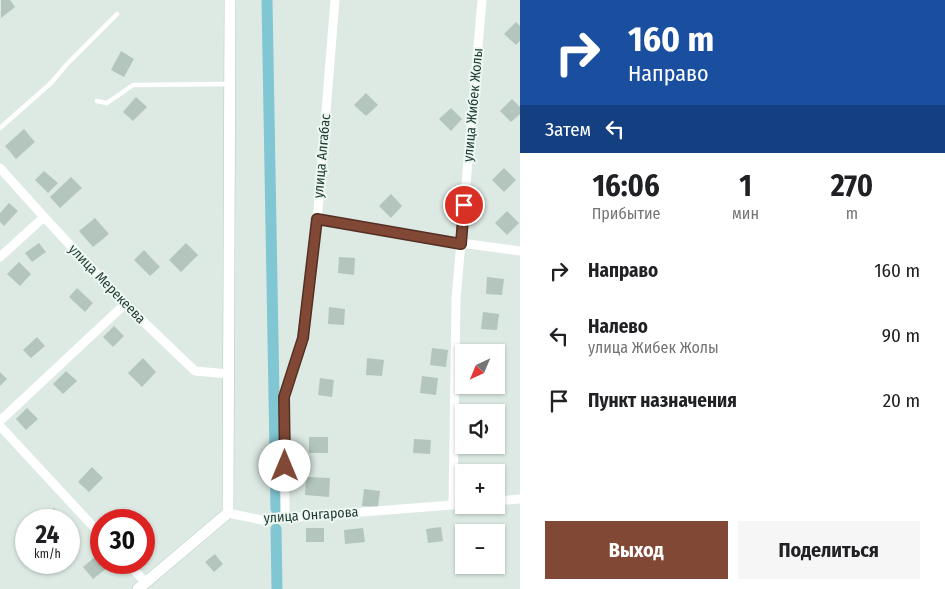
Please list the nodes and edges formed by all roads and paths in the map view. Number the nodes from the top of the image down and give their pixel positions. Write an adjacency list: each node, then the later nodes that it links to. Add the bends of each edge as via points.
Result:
1 (230, 0): 5 (street)
2 (335, 0): 10 (street, улица Алгабас)
3 (482, 0): 11 (street, улица Жибек Жолы)
4 (117, 14): 7 (lane, via 51,83)
5 (229, 84): 6 (lane, via 133,85 107,103); 15 (street)
6 (97, 101)
7 (0, 128)
8 (0, 168): 9 (street, улица Мерекеева)
9 (44, 217): 13 (street); 14 (street, улица Мерекеева)
10 (317, 219): 11 (street); 23 (street, улица Алгабас, via 303,338 284,397)
11 (461, 244): 12 (street); 20 (street, улица Жибек Жолы, via 456,299)
12 (520, 251)
13 (0, 257)
14 (125, 304): 15 (street, улица Мерекеева, via 195,371); 16 (street)
15 (229, 374): 22 (street)
16 (0, 421)
17 (0, 426): 24 (street)
18 (520, 499): 19 (street)
19 (505, 500)
20 (452, 505): 21 (street, улица Онгарова); 23 (street, улица Онгарова)
21 (455, 505)
22 (228, 513): 23 (street, улица Онгарова, via 262,520); 26 (street)
23 (285, 518)
24 (90, 523)
25 (134, 574): 26 (street)
26 (142, 586)

